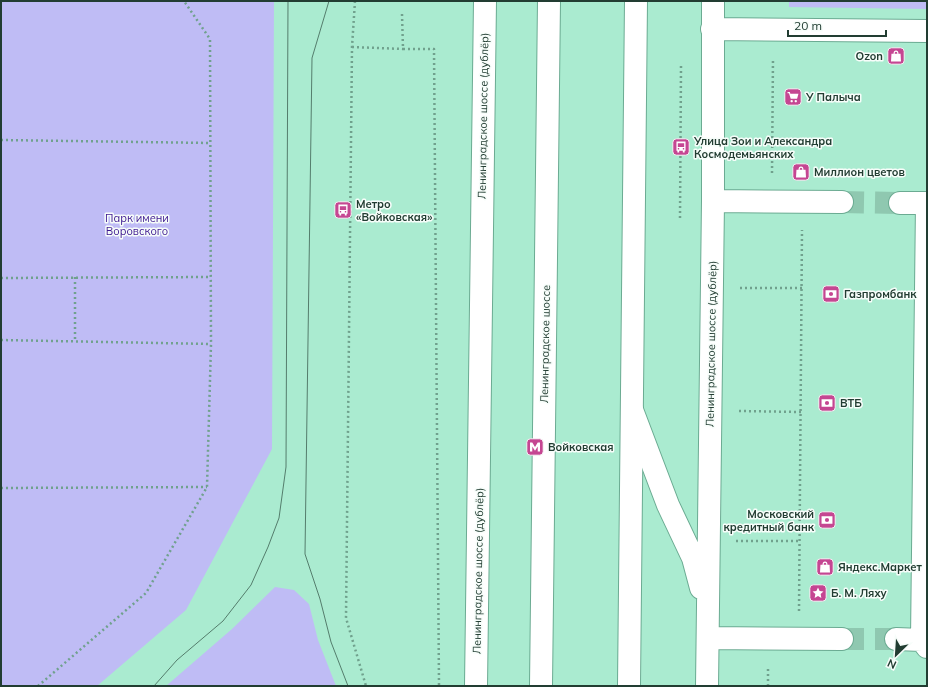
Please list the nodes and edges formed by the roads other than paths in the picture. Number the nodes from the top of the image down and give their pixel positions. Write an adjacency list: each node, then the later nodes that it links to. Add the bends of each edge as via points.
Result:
1 (484, 1): 17 (main road, Ленинградское шоссе (дублёр))
2 (549, 1): 18 (main road, Ленинградское шоссе)
3 (636, 1): 11 (main road)
4 (713, 1): 5 (main road, Ленинградское шоссе (дублёр))
5 (712, 29): 6 (main road); 7 (main road, Ленинградское шоссе (дублёр))
6 (927, 31)
7 (713, 201): 8 (main road); 12 (main road, Ленинградское шоссе (дублёр))
8 (842, 202)
9 (900, 203): 10 (main road)
10 (927, 203): 16 (main road)
11 (632, 409): 12 (main road, via 668,505 693,558); 19 (main road)
12 (708, 608): 13 (main road, Ленинградское шоссе (дублёр))
13 (708, 638): 14 (main road); 20 (main road, Ленинградское шоссе (дублёр))
14 (842, 639)
15 (896, 640): 16 (main road)
16 (924, 644)
17 (476, 686)
18 (541, 686)
19 (629, 686)
20 (707, 686)

